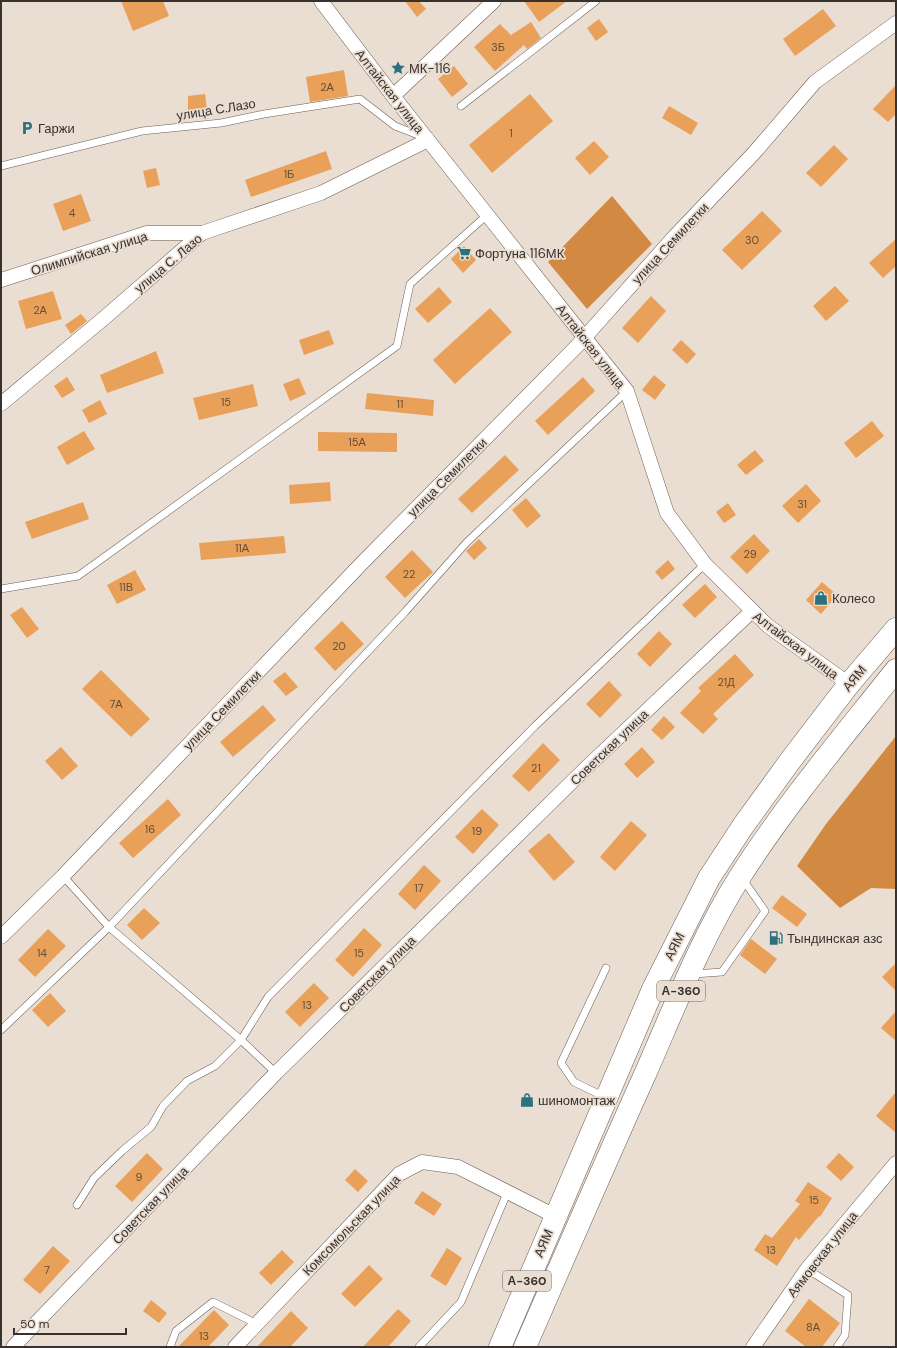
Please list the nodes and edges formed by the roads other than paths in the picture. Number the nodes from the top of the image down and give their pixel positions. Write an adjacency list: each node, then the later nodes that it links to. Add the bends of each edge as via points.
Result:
1 (321, 1): 5 (street, Алтайская улица)
2 (494, 1): 5 (street)
3 (596, 1): 6 (lane)
4 (896, 23): 12 (street, улица Семилетки, via 815,82 754,153 675,236)
5 (393, 96): 7 (street, Алтайская улица)
6 (461, 106)
7 (427, 139): 8 (lane, улица С.Лазо, via 395,126 360,99 221,123 142,131); 9 (street, Алтайская улица); 10 (street, улица С. Лазо, via 321,193)
8 (1, 166)
9 (487, 215): 12 (street, Алтайская улица); 16 (lane, via 410,284 397,346 78,576)
10 (202, 233): 11 (street, Олимпийская улица, via 147,233); 14 (street, улица С. Лазо)
11 (1, 280)
12 (584, 338): 13 (street, Алтайская улица); 21 (street, улица Семилетки, via 363,562)
13 (626, 391): 15 (street, Алтайская улица, via 667,513); 23 (lane, via 467,542 405,612)
14 (1, 404)
15 (705, 564): 17 (street, Алтайская улица); 28 (lane, via 535,726 268,997)
16 (1, 589)
17 (752, 611): 20 (street, Алтайская улица, via 768,626); 29 (street, Советская улица, via 586,768)
18 (896, 629): 20 (highway, АЯМ / А-360)
19 (896, 670): 22 (highway, АЯМ / А-360, via 823,761)
20 (849, 684): 30 (highway, АЯМ / А-360, via 743,826 709,878 653,989)
21 (62, 876): 23 (lane); 24 (street, улица Семилетки)
22 (740, 876): 26 (highway, АЯМ / А-360); 26 (lane, via 765,911 722,972)
23 (109, 927): 27 (lane); 28 (lane)
24 (1, 937)
25 (606, 968): 30 (lane, via 561,1063 574,1082)
26 (689, 974): 42 (highway, АЯМ / А-360)
27 (1, 1030)
28 (241, 1040): 29 (lane); 33 (lane, via 215,1066 187,1081 164,1106 151,1127 94,1178)
29 (276, 1073): 37 (street, Советская улица)
30 (606, 1097): 34 (highway, АЯМ / А-360)
31 (896, 1163): 35 (street, Аямовская улица)
32 (507, 1193): 34 (street, Комсомольская улица); 36 (street, Комсомольская улица, via 458,1167 422,1162 399,1174); 40 (lane, via 461,1302)
33 (77, 1206)
34 (555, 1216): 41 (highway, АЯМ / А-360)
35 (807, 1269): 43 (street, Аямовская улица); 44 (lane, via 848,1295 844,1335)
36 (257, 1324): 38 (lane, via 213,1302 176,1331); 39 (street, Комсомольская улица)
37 (13, 1347)
38 (170, 1347)
39 (235, 1347)
40 (419, 1347)
41 (500, 1347)
42 (525, 1347)
43 (753, 1347)
44 (837, 1347)

